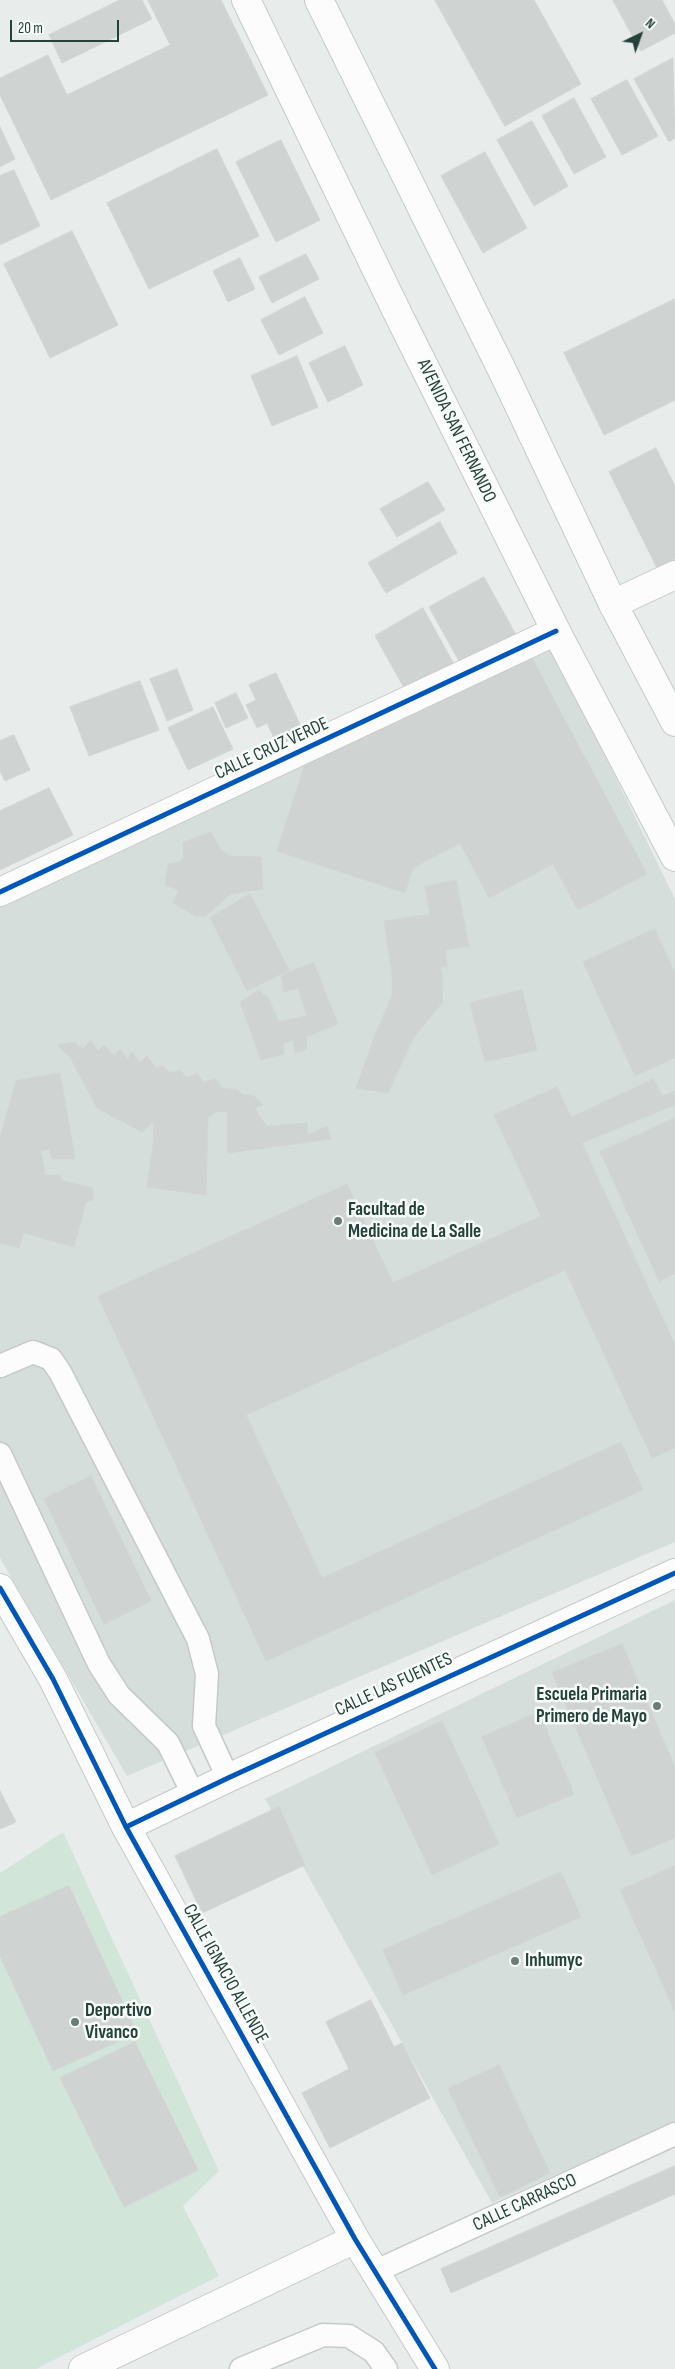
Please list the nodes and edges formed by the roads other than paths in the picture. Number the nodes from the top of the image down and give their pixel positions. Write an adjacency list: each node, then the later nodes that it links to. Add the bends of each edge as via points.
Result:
1 (246, 0): 5 (street, AVENIDA SAN FERNANDO)
2 (319, 0): 4 (street, via 503,372)
3 (675, 575): 4 (street)
4 (613, 604): 6 (street)
5 (556, 631): 7 (street, AVENIDA SAN FERNANDO); 8 (street, CALLE CRUZ VERDE)
6 (675, 722)
7 (675, 856)
8 (0, 892)
9 (0, 1366): 13 (lane, via 32,1352 51,1358 60,1372 198,1639 207,1674 204,1726)
10 (0, 1454): 14 (lane, via 99,1664 119,1695 168,1743)
11 (675, 1573): 13 (street, CALLE LAS FUENTES)
12 (0, 1588): 15 (street, CALLE IGNACIO ALLENDE, via 53,1679)
13 (228, 1778): 14 (street, CALLE LAS FUENTES)
14 (193, 1794): 15 (street, CALLE LAS FUENTES)
15 (126, 1827): 17 (street, CALLE IGNACIO ALLENDE)
16 (675, 2134): 18 (lane, CALLE CARRASCO)
17 (355, 2239): 18 (street, CALLE IGNACIO ALLENDE); 19 (street)
18 (374, 2272): 22 (street, CALLE IGNACIO ALLENDE)
19 (83, 2369)
20 (241, 2369): 21 (lane, via 323,2335 349,2336 374,2352)
21 (386, 2369)
22 (435, 2369)

